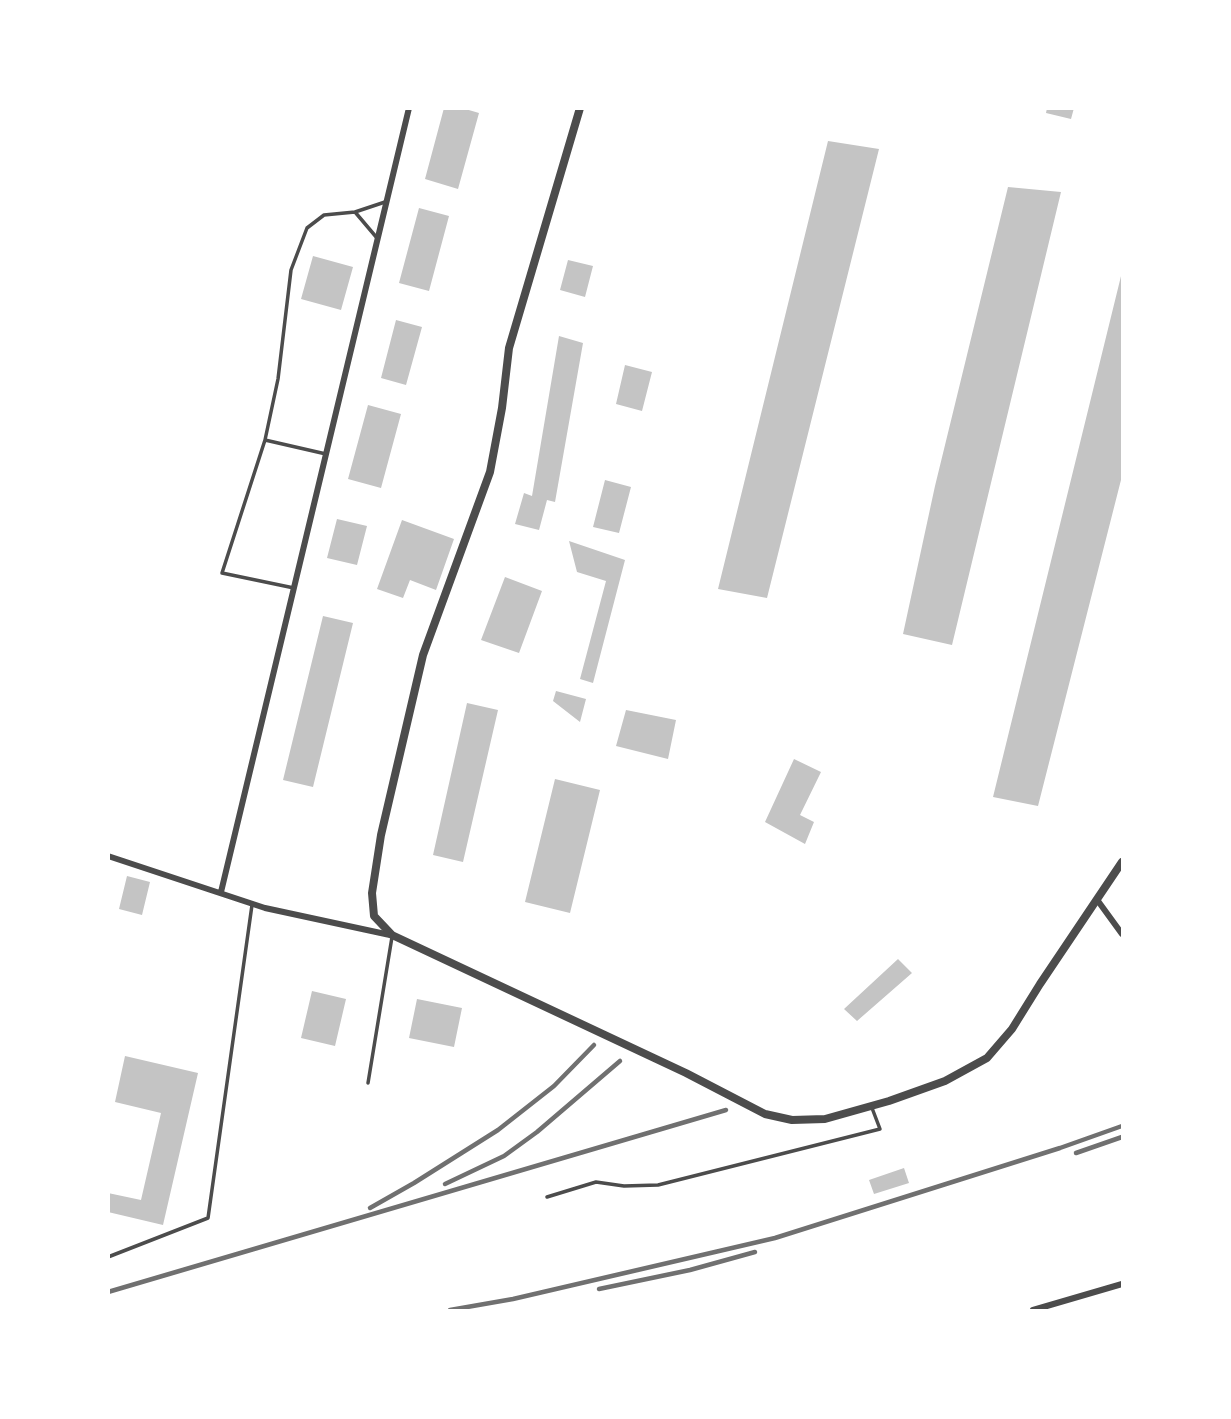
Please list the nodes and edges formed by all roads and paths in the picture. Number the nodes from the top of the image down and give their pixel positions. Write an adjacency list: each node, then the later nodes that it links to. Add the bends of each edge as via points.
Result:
1 (409, 108): 3 (street)
2 (580, 108): 15 (street, via 509,348 490,472 423,655 381,835 372,893 374,916)
3 (387, 202): 4 (lane); 5 (street)
4 (355, 212): 5 (lane); 6 (lane, via 324,215 307,228 291,270 278,379)
5 (378, 239): 7 (street)
6 (265, 440): 7 (lane); 8 (lane, via 222,573)
7 (326, 454): 8 (street)
8 (294, 587): 11 (street)
9 (108, 856): 11 (street)
10 (1122, 862): 12 (street)
11 (221, 892): 13 (street)
12 (1098, 901): 14 (street); 17 (street, via 1012,1029 986,1058 945,1081)
13 (253, 903): 15 (street); 19 (lane, via 208,1219)
14 (1122, 934)
15 (392, 935): 16 (lane); 17 (street, via 765,1114 792,1120 825,1119)
16 (368, 1083)
17 (871, 1106): 18 (lane, via 880,1129 658,1185 596,1182)
18 (547, 1197)
19 (108, 1257)
20 (1122, 1284): 21 (street)
21 (1033, 1311)

